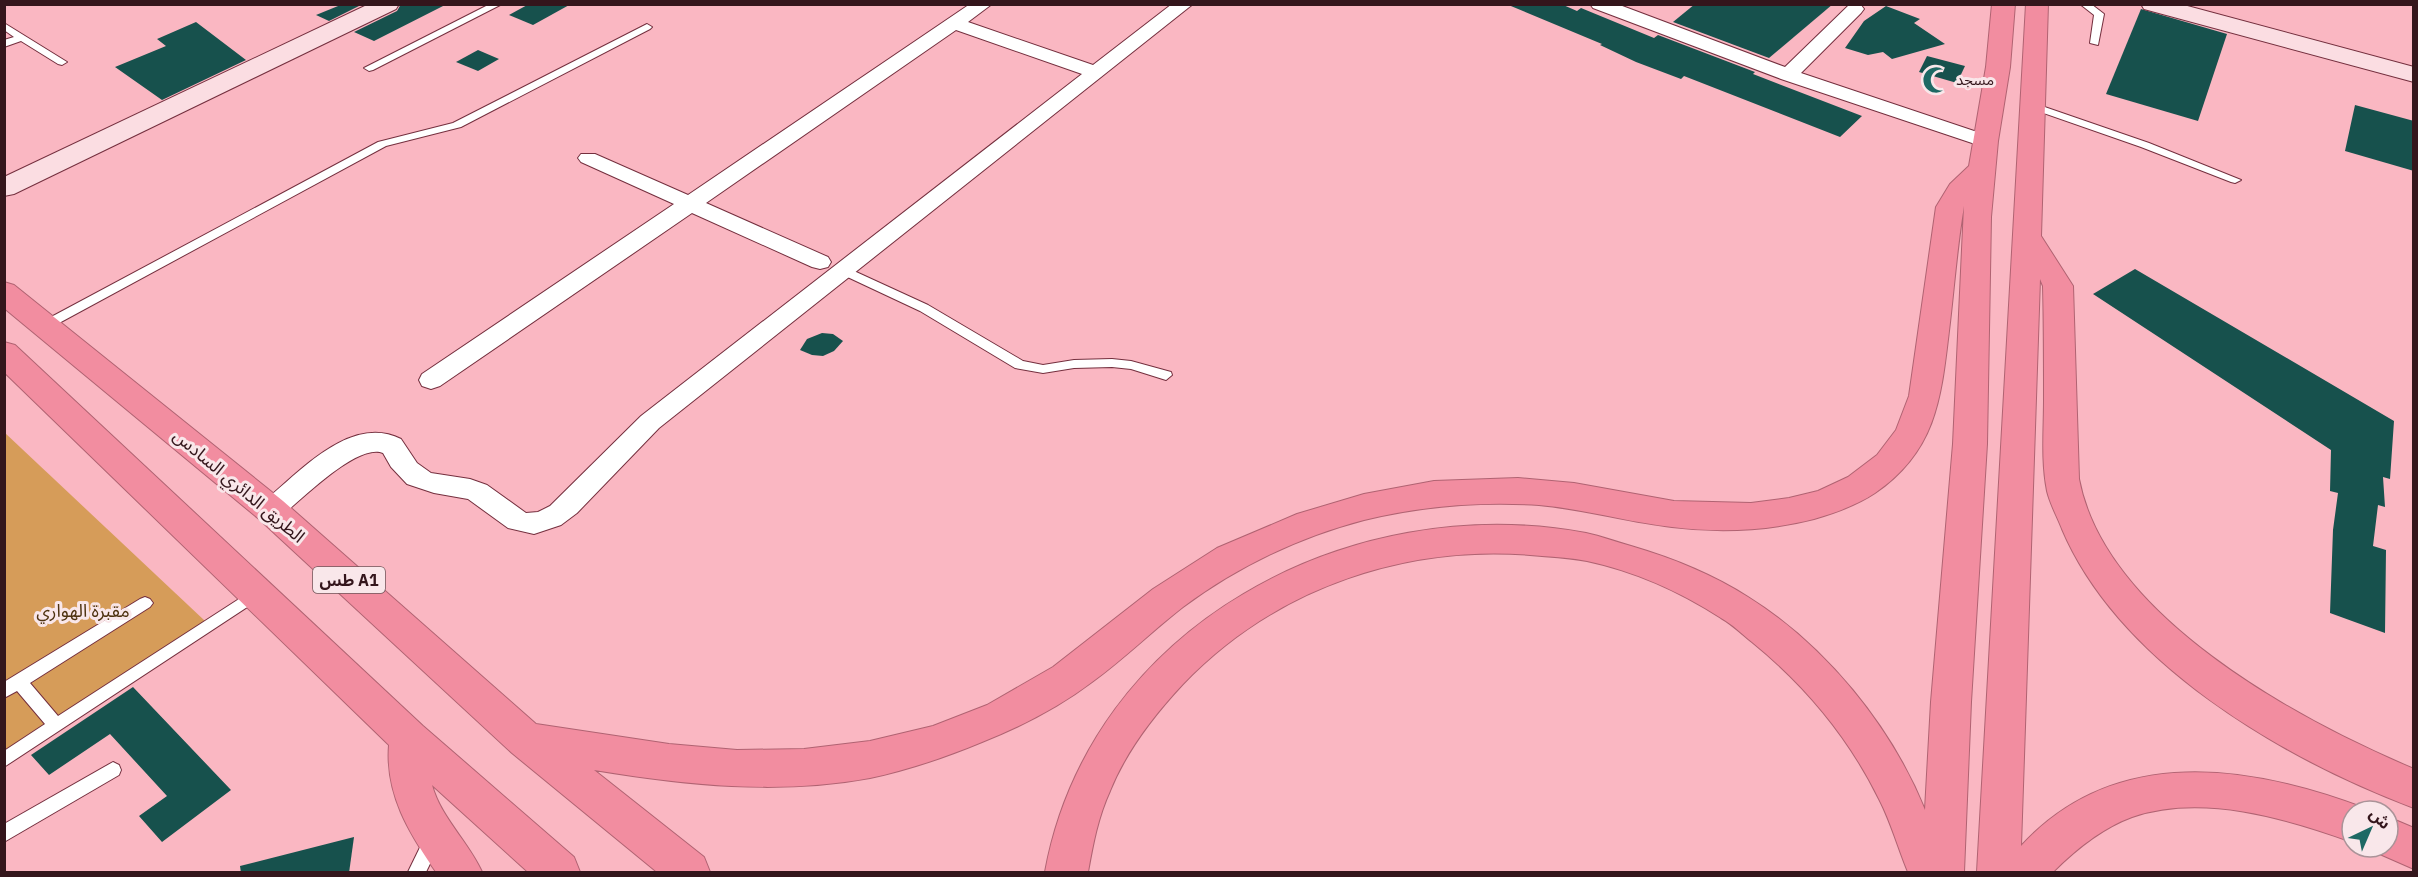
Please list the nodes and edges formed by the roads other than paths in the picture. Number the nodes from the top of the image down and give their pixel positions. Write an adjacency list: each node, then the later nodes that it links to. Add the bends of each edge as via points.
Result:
1 (388, 4): 28 (street)
2 (983, 4): 13 (street)
3 (1184, 4): 21 (street)
4 (1599, 4): 12 (street)
5 (1656, 4): 12 (street)
6 (2004, 4): 25 (highway)
7 (2037, 4): 24 (highway)
8 (2084, 4): 17 (lane, via 2099,14)
9 (2152, 4): 23 (street)
10 (496, 5): 20 (lane)
11 (1855, 9): 22 (street)
12 (1638, 19): 22 (street)
13 (955, 24): 21 (street); 29 (street)
14 (4, 26): 16 (lane)
15 (647, 27): 34 (lane, via 457,125 382,144)
16 (22, 37): 18 (lane); 19 (lane)
17 (2095, 43)
18 (4, 44)
19 (62, 62)
20 (369, 68)
21 (1096, 73): 32 (street)
22 (1788, 75): 25 (street)
23 (2414, 75)
24 (2033, 106): 27 (lane); 30 (highway)
25 (1983, 154): 45 (highway, via 1950,207 1925,396 1913,434 1870,480 1827,502 1768,515 1704,517 1562,494 1491,490 1425,495 1362,508 1280,535 1211,569 1155,608 1070,677 1001,717 924,747 873,760 796,769 706,768); 60 (highway, via 1974,272 1970,444)
26 (588, 158): 29 (street)
27 (2235, 180)
28 (4, 188)
29 (691, 204): 31 (street); 37 (street)
30 (2027, 237): 48 (highway, via 2058,286 2062,477 2075,521 2101,568 2165,640 2226,688 2298,733); 61 (highway)
31 (820, 262)
32 (843, 270): 36 (lane, via 924,308 1020,365 1043,369 1112,363); 38 (street, via 650,422 565,508 550,518 525,523 479,492 441,486 413,476 398,461 392,447 377,441 346,452)
33 (4, 292): 34 (highway, الطريق الدائري السادس / طس A1)
34 (44, 326): 38 (highway, الطريق الدائري السادس / طس A1)
35 (4, 353): 39 (highway)
36 (1166, 375)
37 (431, 380)
38 (271, 510): 45 (highway, الطريق الدائري السادس / طس A1)
39 (256, 594): 43 (lane); 44 (highway)
40 (145, 603): 41 (lane)
41 (19, 682): 42 (lane); 43 (lane)
42 (4, 691)
43 (56, 726): 46 (lane)
44 (409, 739): 51 (highway, via 409,785); 56 (highway)
45 (526, 740): 57 (highway, الطريق الدائري السادس / طس A1)
46 (4, 760)
47 (113, 770): 50 (lane)
48 (2414, 789)
49 (2340, 819): 62 (highway, via 2254,796 2173,790 2110,807 2082,822 2053,843)
50 (4, 834)
51 (435, 834): 54 (lane); 55 (highway)
52 (2400, 843): 53 (highway)
53 (2414, 849)
54 (417, 873)
55 (460, 873)
56 (559, 873)
57 (689, 873)
58 (1067, 873): 59 (highway, via 1087,797 1119,734 1162,680 1212,634 1270,595 1336,565 1429,543 1494,538 1558,542 1618,553 1682,577 1753,619 1802,660 1869,743 1906,809)
59 (1929, 873)
60 (1942, 873)
61 (1999, 873)
62 (2026, 873)

